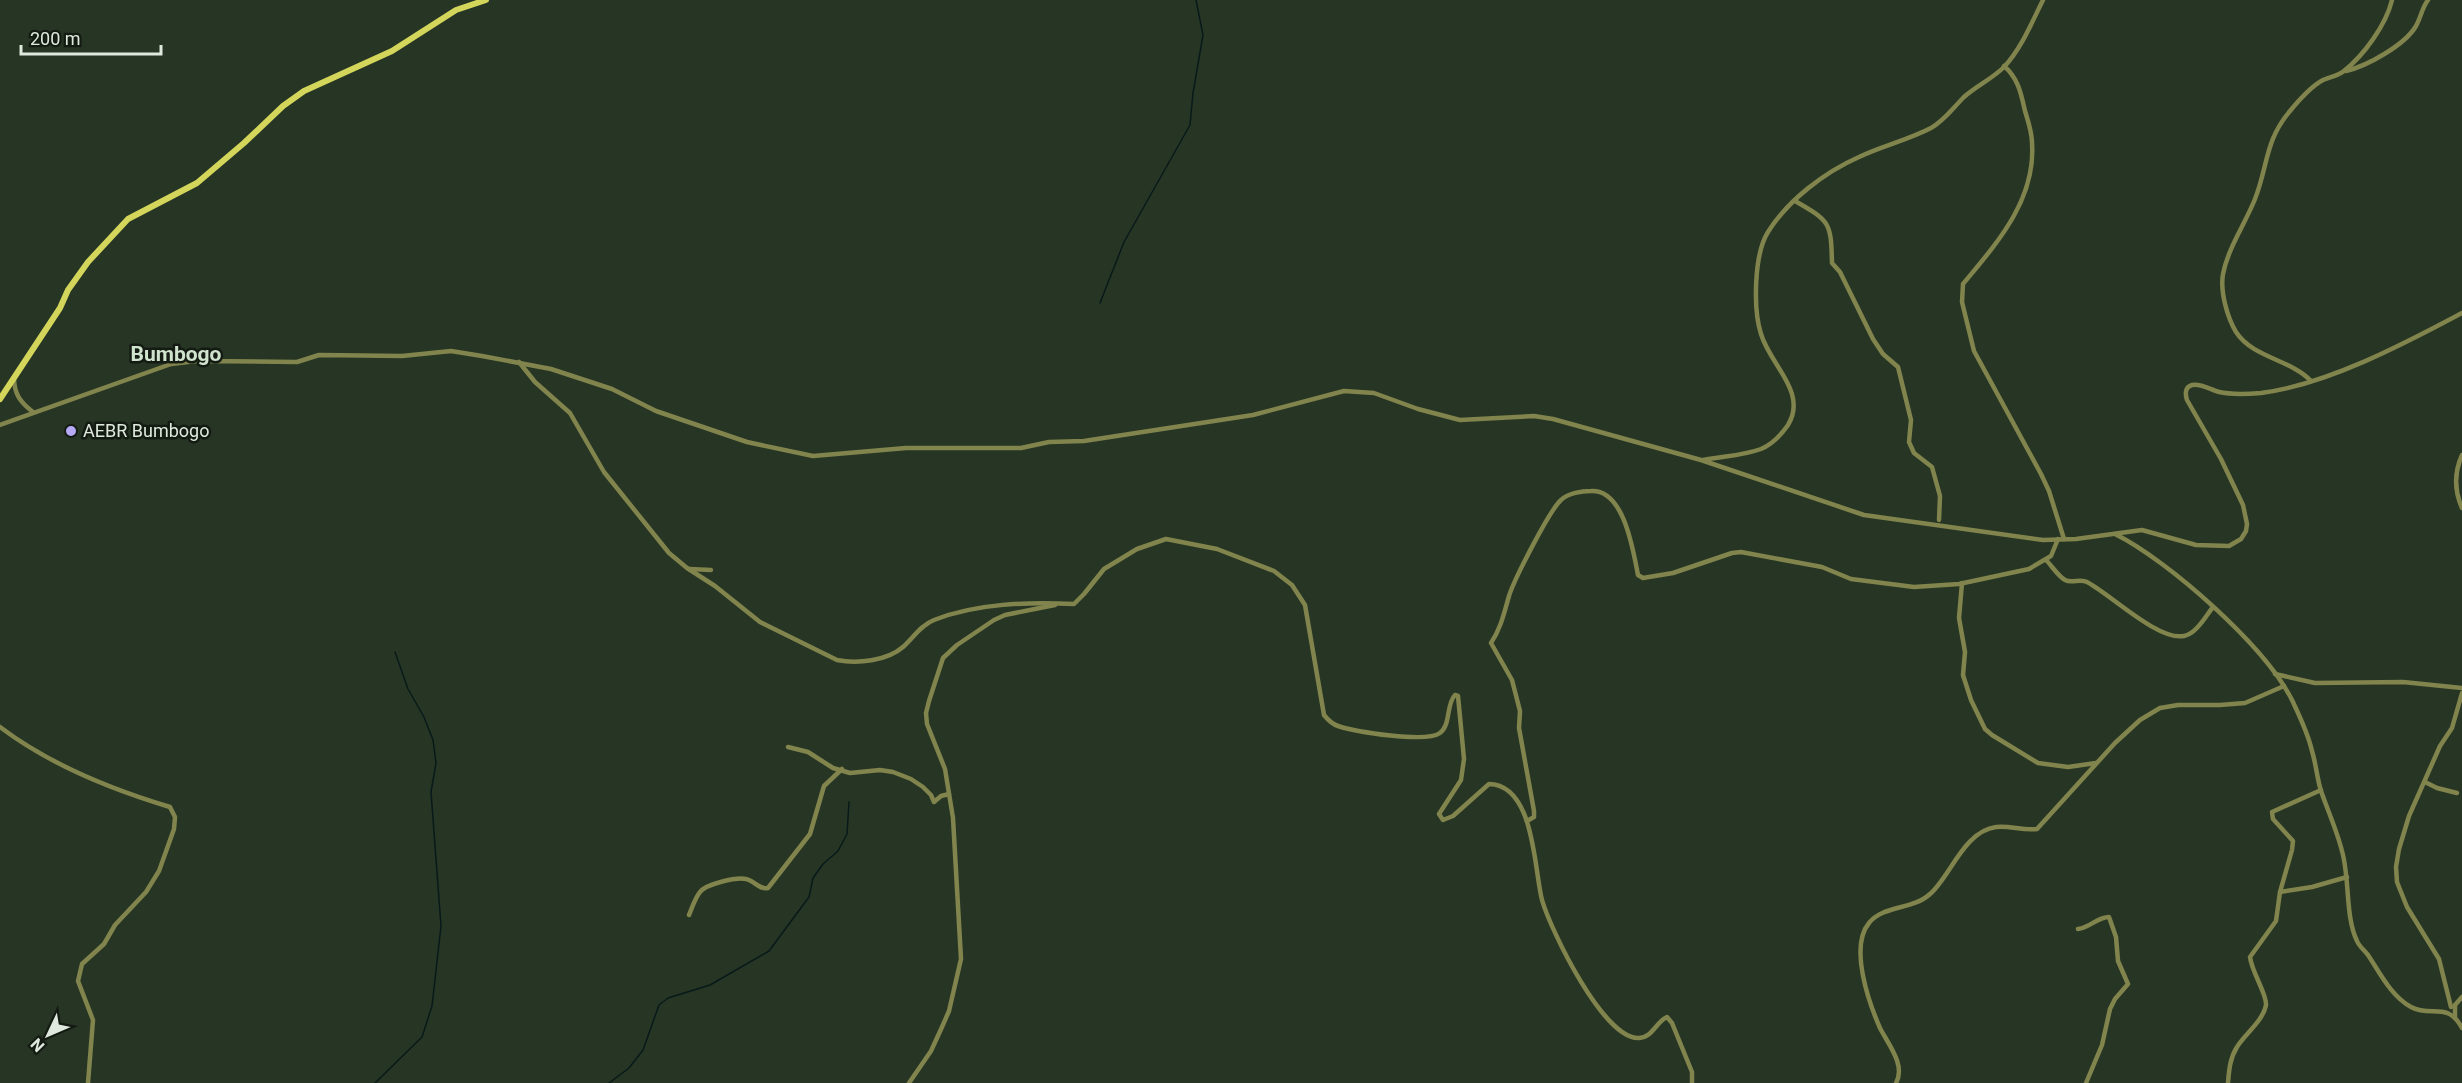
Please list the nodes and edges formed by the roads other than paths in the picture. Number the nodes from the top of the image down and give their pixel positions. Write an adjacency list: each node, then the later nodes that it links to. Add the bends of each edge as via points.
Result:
1 (486, 0): 10 (main road, via 456,10 392,51 304,91 196,183 128,219 68,290)
2 (2043, 0): 5 (street)
3 (2392, 0): 6 (street, via 2379,28)
4 (2428, 0): 6 (street, via 2407,36 2371,63)
5 (2004, 66): 7 (street, via 1935,125 1859,157); 21 (street, via 2019,86 2030,131 2028,180 2016,214 1963,284 1961,295 1974,351 2045,482)
6 (2343, 72): 11 (street, via 2309,90 2274,132 2254,200 2223,274 2223,293 2238,334 2262,354 2297,369)
7 (1795, 201): 16 (street, via 1762,245 1757,314 1767,350 1794,395 1791,420 1773,443 1761,449); 18 (street, via 1822,217 1831,231 1832,263 1873,339 1898,368 1911,420 1909,442 1914,453 1932,467 1940,496)
8 (2462, 313): 11 (street, via 2406,343)
9 (519, 362): 13 (street, via 451,351 402,356 319,355 297,362 197,361 145,372); 16 (street, via 612,389 656,411 747,442 813,456 906,448 1021,448 1253,414 1325,394 1363,391 1460,420 1534,416 1553,419); 23 (street, via 570,413 611,482 669,553)
10 (14, 378): 12 (main road); 13 (street, via 18,399)
11 (2311, 381): 19 (street, via 2260,393 2220,392 2198,385 2187,388 2187,400 2243,505 2246,531 2234,544 2196,545 2142,530)
12 (0, 399)
13 (33, 412): 14 (street)
14 (0, 425)
15 (2462, 455): 17 (street, via 2456,487)
16 (1701, 460): 20 (street, via 1864,515 2014,537)
17 (2462, 508)
18 (1939, 520)
19 (2114, 533): 21 (street); 27 (street, via 2149,552)
20 (2058, 539): 21 (street); 22 (street)
21 (2064, 539)
22 (2046, 560): 25 (street, via 2029,569); 27 (street, via 2063,579 2086,581 2169,635 2193,632)
23 (687, 568): 24 (street); 26 (street, via 760,622 848,662 895,653 932,621 952,615 983,608)
24 (711, 570)
25 (1962, 583): 33 (street, via 1959,618 1965,652 1963,675 1985,729 2038,763 2068,768); 39 (street, via 1914,587 1851,579 1822,567 1737,552 1673,573 1643,578 1638,575 1628,532 1610,496 1600,491 1565,496 1550,514 1534,545 1491,643 1512,680 1520,711 1519,728 1534,811 1534,817)
26 (1061, 603): 38 (street, via 994,620 943,658 926,713); 39 (street, via 1074,604 1104,569 1137,549 1167,539 1217,549 1274,571 1292,585 1305,605 1324,714 1330,721 1348,728 1412,738 1435,735 1444,729 1452,699 1458,696 1464,759 1461,780 1440,818 1453,816 1489,783 1505,788)
27 (2213, 607): 28 (street)
28 (2275, 674): 29 (street); 30 (street, via 2315,683 2403,682)
29 (2284, 686): 33 (street, via 2245,703 2160,708 2140,720); 36 (street, via 2307,735)
30 (2462, 690): 35 (street, via 2452,728)
31 (0, 727): 49 (street, via 44,758 174,810 171,840 159,872 104,944 82,964 78,981 93,1020)
32 (788, 747): 34 (street, via 808,752)
33 (2096, 763): 52 (street, via 2037,829 1988,829 1953,860 1932,893 1874,917 1865,929 1861,940 1862,971 1878,1023 1896,1057)
34 (842, 770): 38 (street, via 893,772 922,787 934,802); 42 (street, via 824,786 810,834 768,888 747,879 728,880 700,892)
35 (2425, 782): 37 (street); 45 (street, via 2399,849 2397,882 2407,907 2439,959)
36 (2321, 790): 40 (street, via 2340,843); 41 (street, via 2272,812 2273,819 2293,841)
37 (2457, 793)
38 (949, 794): 50 (street, via 961,958 949,1011 931,1051)
39 (1527, 821): 51 (street, via 1545,906 1567,956 1597,1007 1614,1027 1638,1038 1650,1034 1667,1017 1692,1072)
40 (2347, 877): 41 (street); 46 (street, via 2357,943 2404,1002 2421,1010)
41 (2280, 892): 54 (street, via 2276,921 2250,957 2264,993 2264,1012 2236,1048)
42 (689, 915)
43 (2078, 929): 53 (street, via 2109,917 2118,961 2128,984 2110,1009 2102,1045)
44 (2462, 997): 45 (street)
45 (2453, 1006): 46 (street); 47 (street)
46 (2442, 1010): 47 (street)
47 (2455, 1018): 48 (street)
48 (2462, 1028)
49 (88, 1083)
50 (909, 1083)
51 (1692, 1083)
52 (1896, 1083)
53 (2086, 1083)
54 (2228, 1083)

